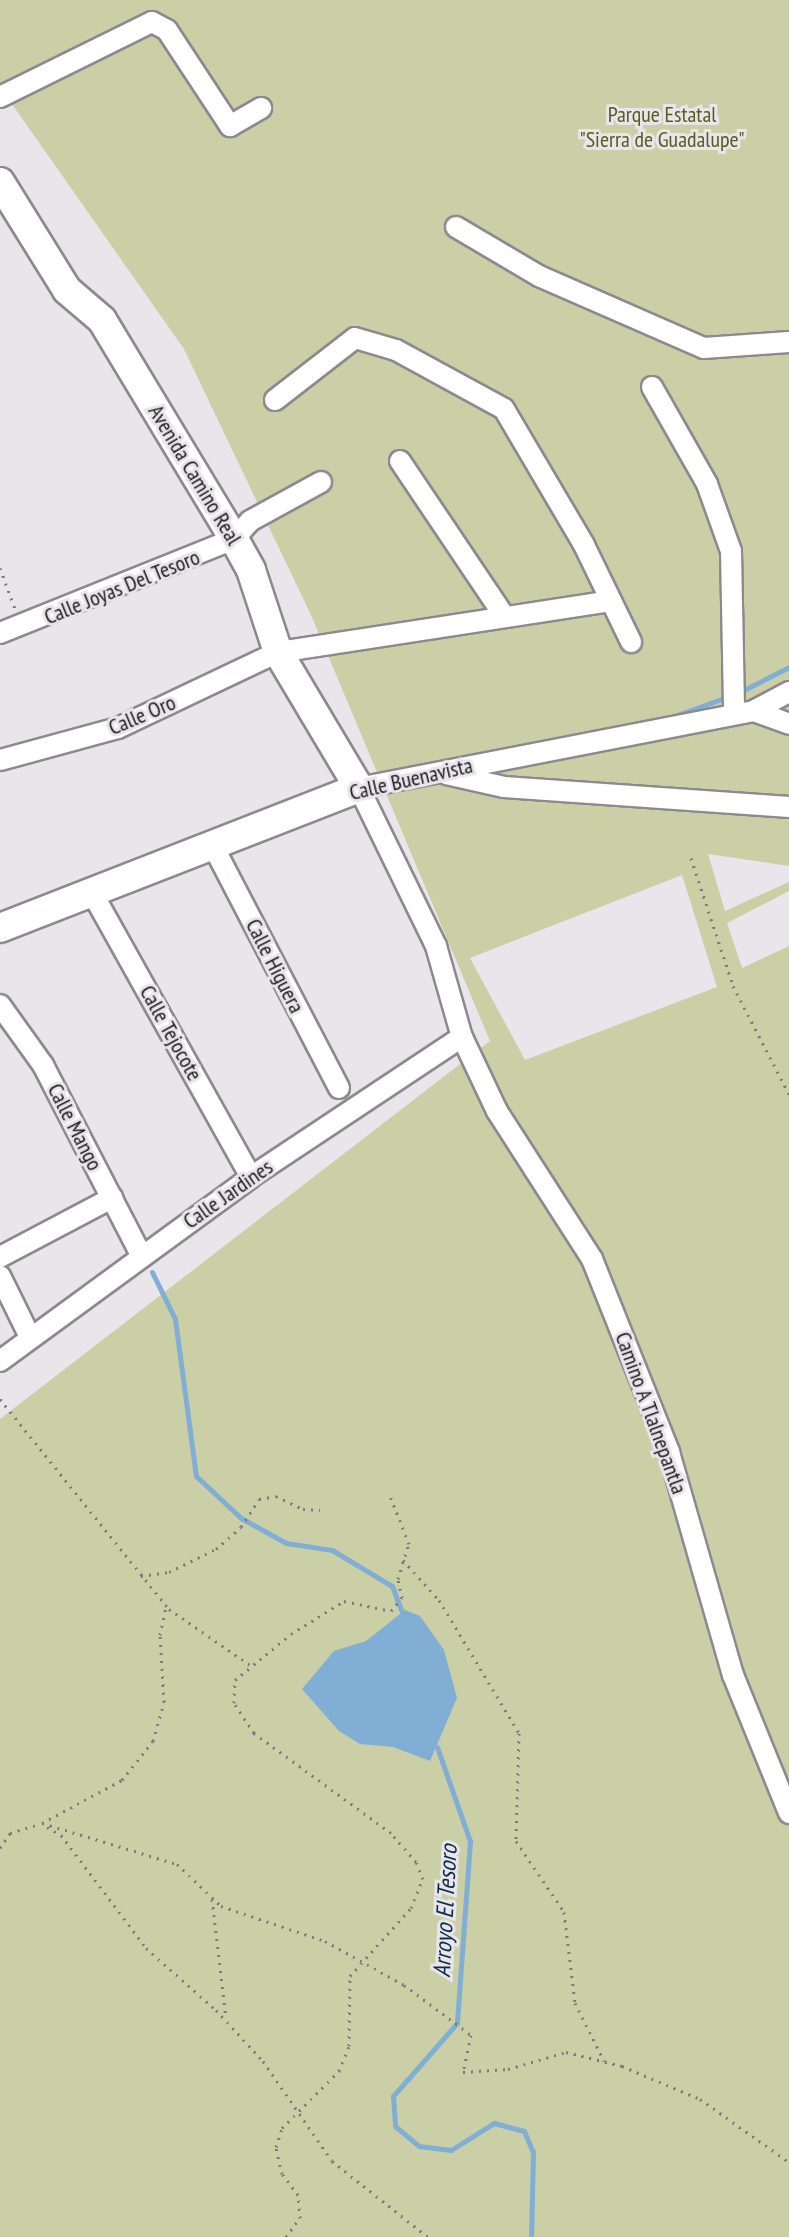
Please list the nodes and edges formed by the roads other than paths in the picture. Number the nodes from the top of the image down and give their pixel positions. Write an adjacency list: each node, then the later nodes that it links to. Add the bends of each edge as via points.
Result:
1 (0, 97): 2 (street, via 152,22 167,30 230,126)
2 (261, 108)
3 (0, 182): 4 (street, Avenida Camino Real)
4 (9, 213): 11 (street, Avenida Camino Real, via 67,290 102,320)
5 (456, 227): 6 (street, via 539,276 704,348)
6 (789, 342)
7 (652, 387): 18 (street, via 707,484 731,551)
8 (275, 400): 12 (street, via 355,338 396,350 504,409 584,545)
9 (400, 461): 13 (street)
10 (321, 482): 11 (street, Calle Joyas Del Tesoro, via 250,521)
11 (234, 539): 14 (street, Calle Joyas Del Tesoro); 16 (street, Avenida Camino Real, via 251,570)
12 (610, 601): 13 (street, Calle Oro); 15 (street)
13 (505, 617): 16 (street, Calle Oro)
14 (0, 633)
15 (631, 642)
16 (278, 652): 20 (street, Calle Oro, via 118,728); 22 (street, Avenida Camino Real)
17 (789, 692): 18 (street, Calle Buenavista)
18 (744, 712): 19 (street); 21 (street, Calle Buenavista)
19 (789, 724)
20 (0, 760)
21 (438, 772): 22 (street, Calle Buenavista); 23 (street, via 504,787)
22 (359, 788): 24 (street, Calle Buenavista); 28 (street, Camino A Tlalnepantla, via 436,946)
23 (789, 807)
24 (212, 844): 25 (street, Calle Buenavista); 29 (street, Calle Higuera)
25 (90, 889): 26 (street, Calle Buenavista); 30 (street, Calle Tejocote)
26 (0, 928)
27 (0, 1005): 31 (street, Calle Mango, via 43,1065)
28 (462, 1037): 30 (street, Calle Jardines); 37 (street, Camino A Tlalnepantla, via 497,1111 592,1259 669,1452 733,1675)
29 (339, 1088)
30 (251, 1177): 32 (street, Calle Jardines)
31 (112, 1198): 32 (street, Calle Mango); 33 (street)
32 (141, 1255): 35 (street, Calle Jardines)
33 (0, 1257)
34 (0, 1276): 35 (street)
35 (30, 1337): 36 (street, Calle Jardines)
36 (0, 1361)
37 (789, 1813)

